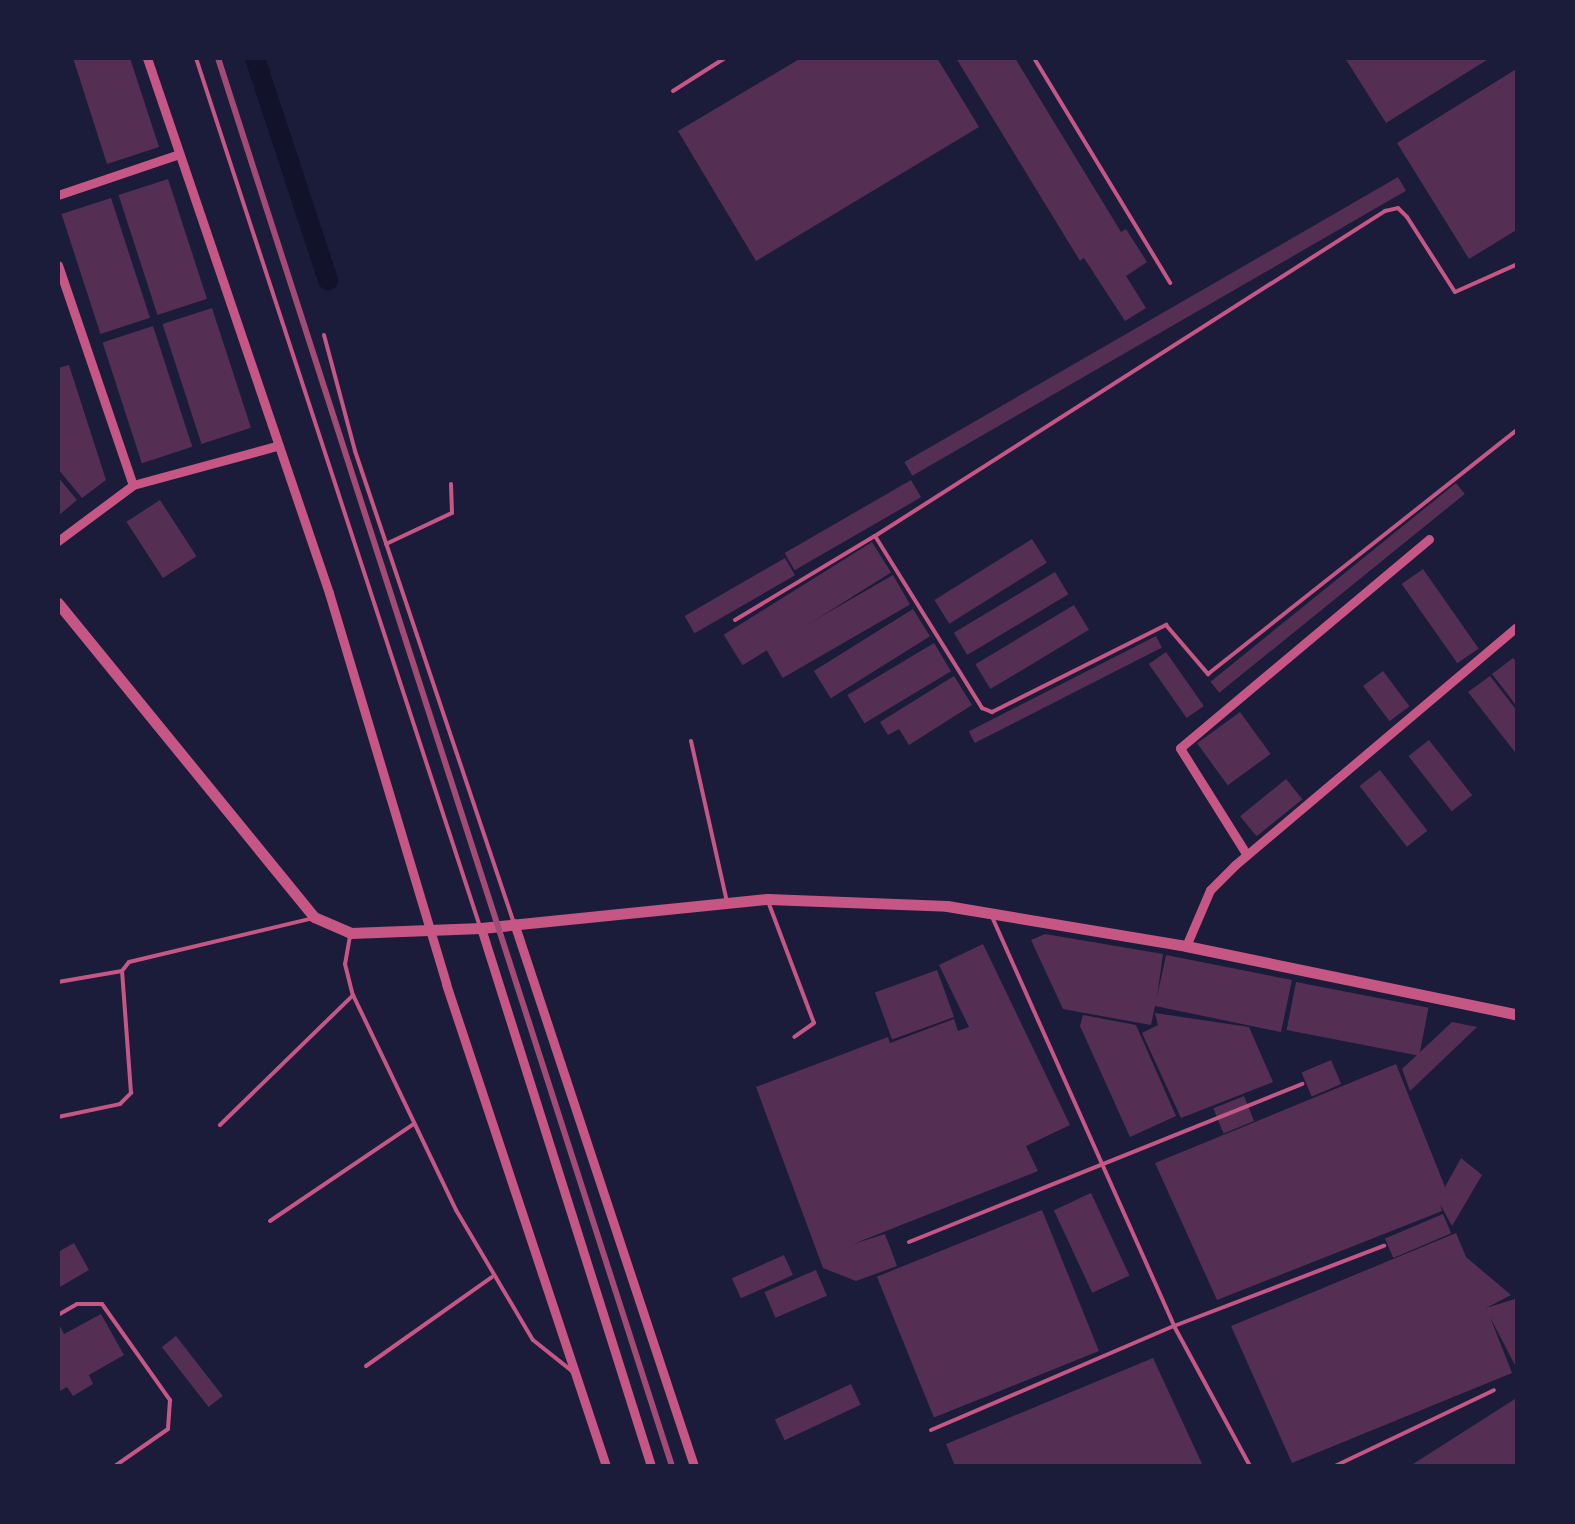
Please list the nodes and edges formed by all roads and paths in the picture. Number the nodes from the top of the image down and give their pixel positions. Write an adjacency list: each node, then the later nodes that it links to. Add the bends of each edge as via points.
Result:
1 (147, 58): 6 (street)
2 (196, 58): 30 (lane)
3 (726, 58): 5 (lane)
4 (1034, 58): 10 (lane)
5 (673, 91)
6 (179, 154): 7 (street); 13 (street)
7 (58, 196)
8 (1518, 264): 16 (lane, via 1455,292 1407,217 1398,208 1384,211 1144,358)
9 (58, 265): 15 (street)
10 (1170, 283)
11 (324, 335): 19 (lane)
12 (1518, 430): 16 (lane, via 1220,668 1208,674 1200,668 1166,625 992,712 982,708)
13 (277, 446): 15 (street); 31 (street)
14 (451, 484): 19 (lane, via 452,513)
15 (133, 486): 18 (street)
16 (875, 536): 21 (lane)
17 (1429, 539): 24 (street, via 1180,748)
18 (58, 542)
19 (386, 544): 29 (lane)
20 (60, 610): 28 (street)
21 (736, 620)
22 (1518, 626): 24 (street)
23 (691, 741): 26 (lane)
24 (1247, 855): 33 (street, via 1210,890)
25 (768, 899): 26 (street); 27 (street); 38 (lane, via 814,1023)
26 (727, 903): 29 (street)
27 (990, 910): 33 (street); 43 (lane)
28 (314, 917): 32 (street); 34 (lane, via 182,954 136,957)
29 (514, 923): 30 (street); 58 (street)
30 (480, 928): 31 (street); 57 (street)
31 (432, 930): 32 (street); 51 (street)
32 (351, 933): 36 (lane, via 344,964)
33 (1186, 946): 37 (street)
34 (122, 971): 35 (lane); 40 (lane, via 131,1092 120,1104)
35 (58, 982)
36 (353, 995): 41 (lane); 42 (lane)
37 (1518, 1015)
38 (794, 1038)
39 (1303, 1084): 43 (lane)
40 (58, 1117)
41 (414, 1124): 44 (lane); 47 (lane)
42 (220, 1125)
43 (1100, 1168): 45 (lane); 49 (lane)
44 (270, 1221)
45 (909, 1242)
46 (1384, 1246): 49 (lane)
47 (492, 1277): 50 (lane); 51 (lane, via 534,1340)
48 (58, 1315): 54 (lane, via 88,1302 114,1313 170,1400 168,1429)
49 (1174, 1326): 53 (lane); 59 (lane)
50 (366, 1366)
51 (576, 1374): 56 (street)
52 (1494, 1390): 60 (lane)
53 (931, 1430)
54 (123, 1464): 55 (lane)
55 (115, 1466)
56 (606, 1466)
57 (650, 1466)
58 (694, 1466)
59 (1250, 1466)
60 (1335, 1466)

